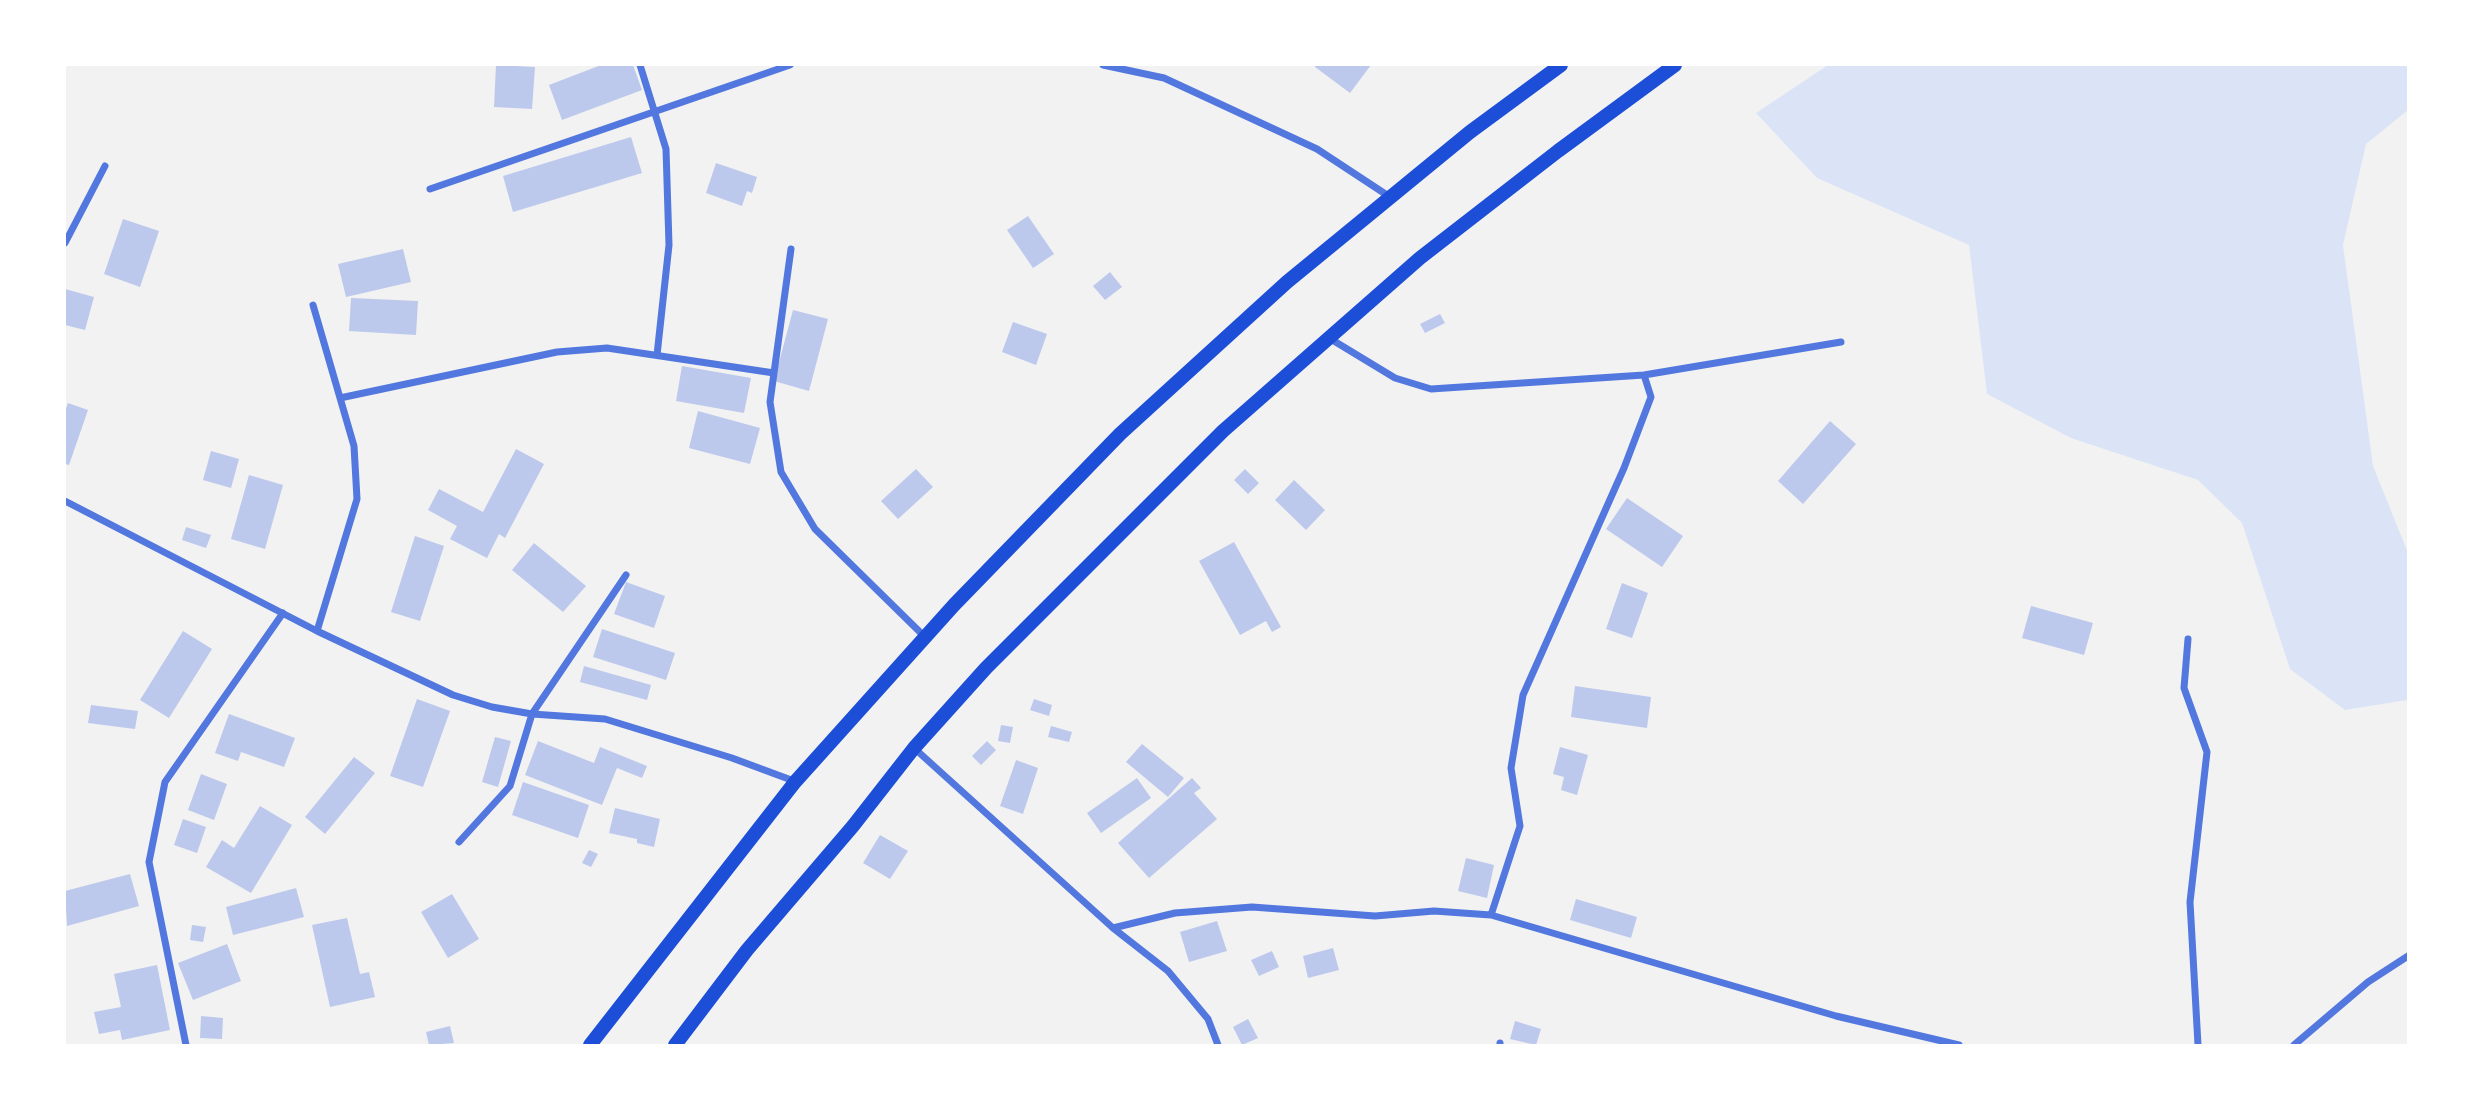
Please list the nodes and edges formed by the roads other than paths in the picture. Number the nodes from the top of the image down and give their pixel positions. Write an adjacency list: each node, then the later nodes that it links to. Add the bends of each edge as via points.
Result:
1 (640, 65): 6 (street)
2 (790, 65): 6 (street)
3 (1103, 65): 9 (street, via 1164,78 1317,149)
4 (1561, 65): 9 (main road)
5 (1675, 65): 13 (main road, via 1420,258)
6 (656, 111): 8 (street); 15 (street, via 666,149 669,244)
7 (105, 166): 10 (street)
8 (430, 189)
9 (1390, 197): 23 (main road, via 1287,282 1120,433)
10 (65, 243)
11 (791, 250): 16 (street)
12 (313, 305): 18 (street)
13 (1329, 338): 17 (street, via 1395,378 1431,389); 26 (main road, via 1223,431 986,668)
14 (1841, 342): 17 (street)
15 (657, 355): 16 (street); 18 (street, via 607,348 557,352)
16 (774, 373): 23 (street, via 770,402 781,472 815,529)
17 (1644, 375): 29 (street, via 1651,397 1629,456 1523,695 1511,768 1520,826)
18 (340, 398): 22 (street, via 354,446 357,499)
19 (65, 501): 21 (street)
20 (626, 575): 25 (street)
21 (283, 613): 22 (street); 32 (street, via 165,782 149,862)
22 (317, 631): 25 (street, via 453,695)
23 (925, 637): 27 (main road)
24 (2188, 639): 37 (street, via 2184,688 2207,751 2190,902)
25 (532, 714): 27 (street, via 605,719); 28 (street, via 510,786)
26 (914, 748): 30 (street); 34 (main road)
27 (795, 782): 33 (main road)
28 (459, 842)
29 (1491, 915): 30 (street, via 1434,911 1375,916 1252,907 1175,913); 36 (street, via 1836,1016)
30 (1113, 928): 35 (street, via 1168,971 1208,1019)
31 (2408, 956): 38 (street, via 2368,982)
32 (186, 1045)
33 (590, 1045)
34 (675, 1045)
35 (1218, 1045)
36 (1959, 1045)
37 (2198, 1045)
38 (2294, 1045)

